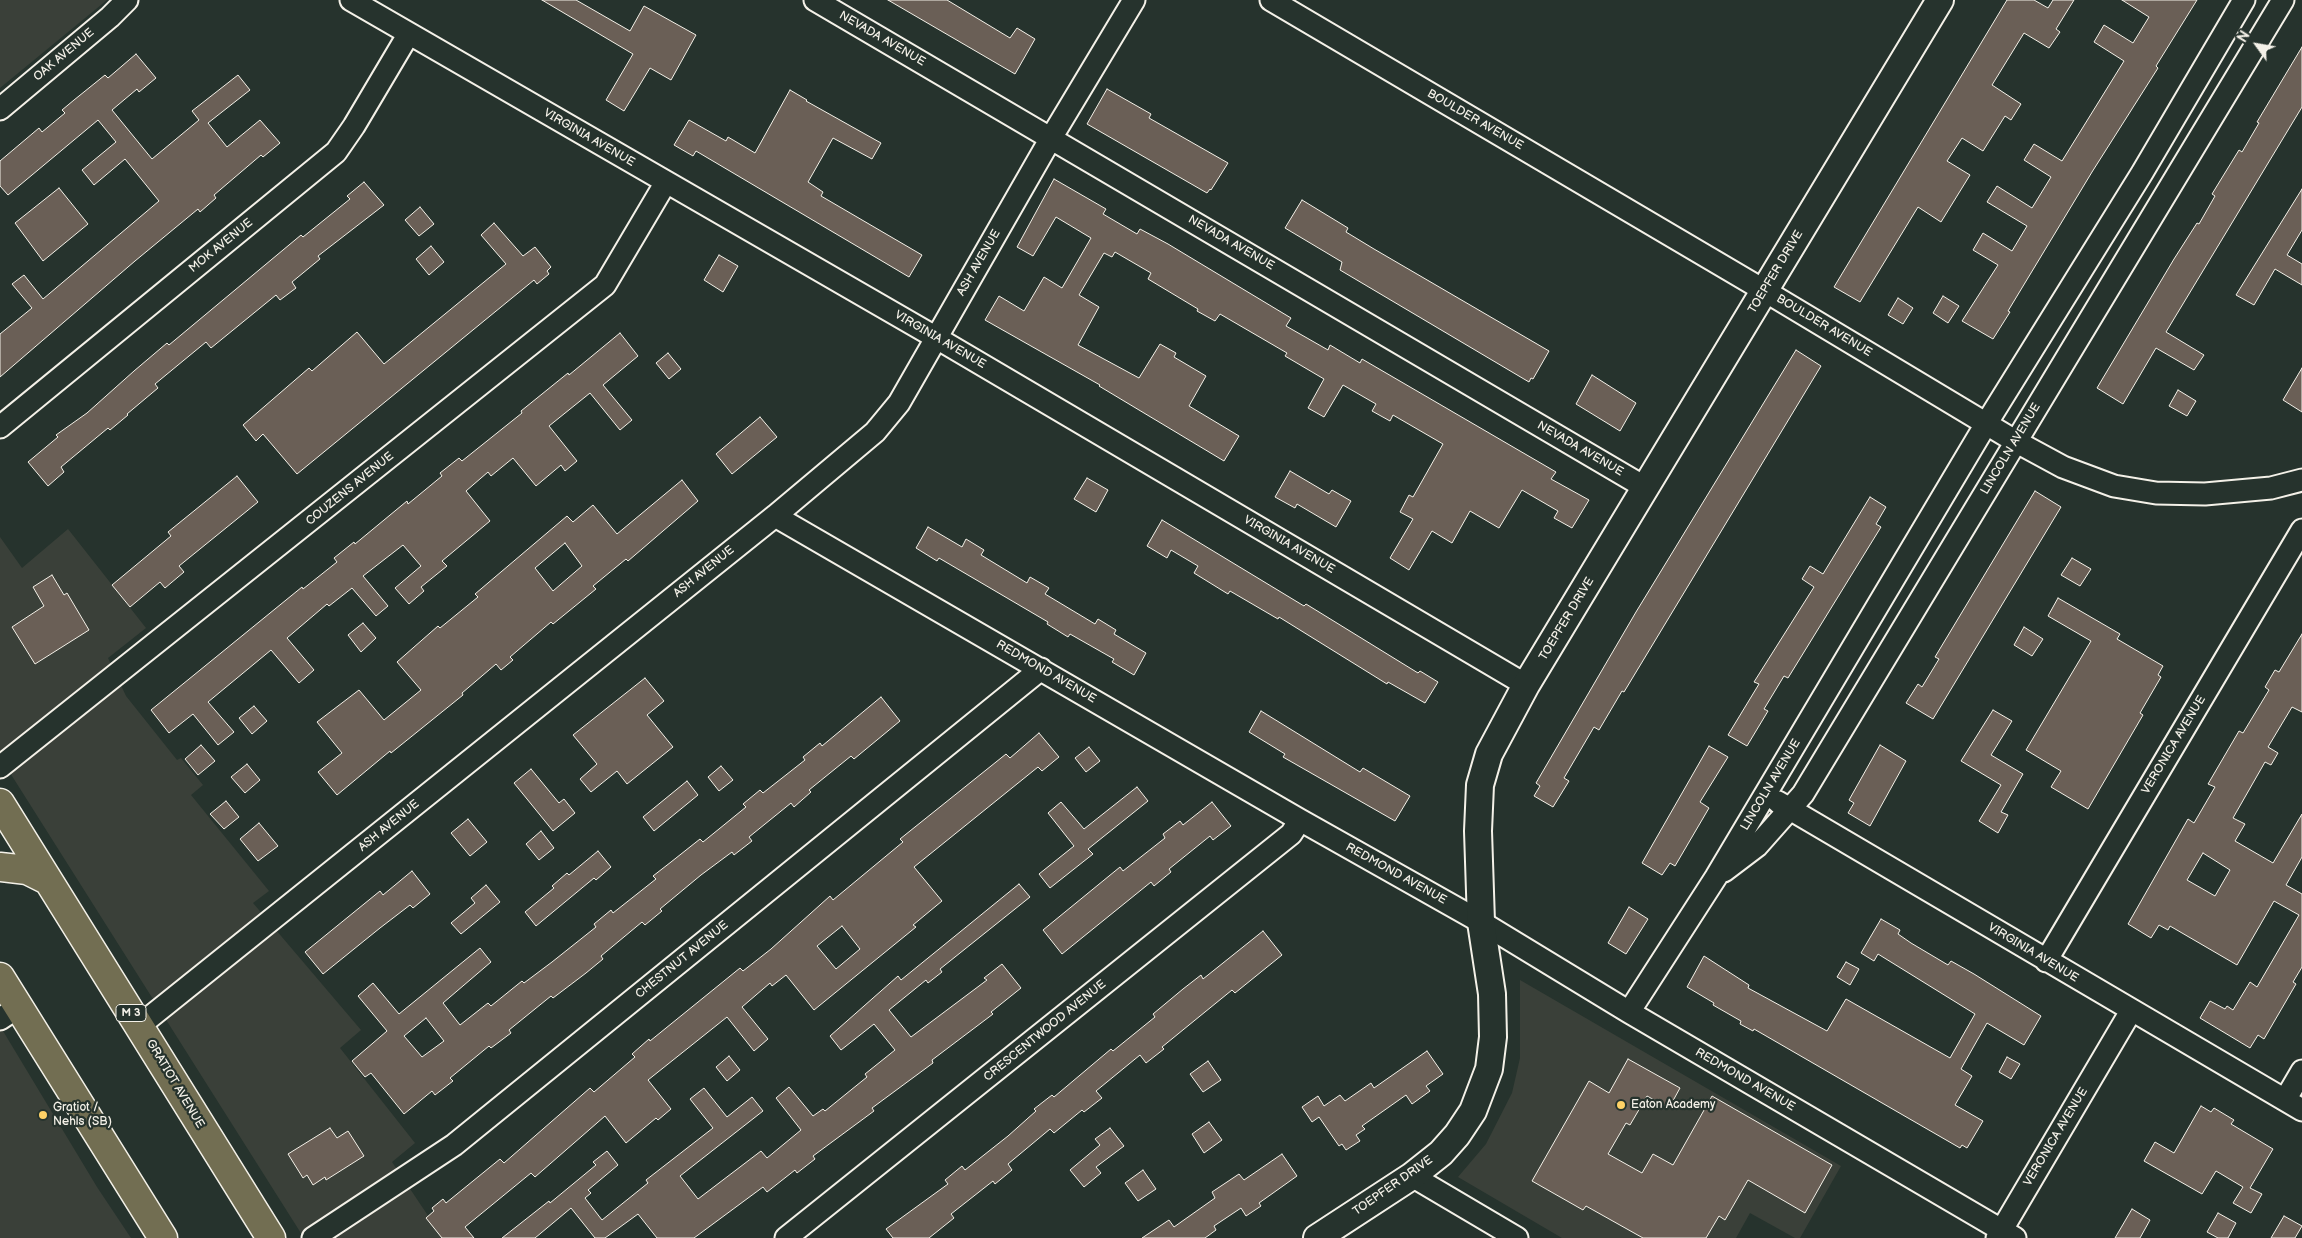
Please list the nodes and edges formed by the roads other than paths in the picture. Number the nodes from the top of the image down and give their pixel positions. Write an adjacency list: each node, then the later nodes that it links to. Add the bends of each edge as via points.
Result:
1 (127, 0): 10 (street, OAK AVENUE)
2 (350, 0): 9 (street, VIRGINIA AVENUE)
3 (815, 0): 11 (street, NEVADA AVENUE)
4 (1134, 0): 11 (street, ASH AVENUE)
5 (1270, 0): 13 (street, BOULDER AVENUE)
6 (1940, 0): 13 (street, TOEPFER DRIVE)
7 (2244, 0): 15 (street, LINCOLN AVENUE)
8 (2283, 0): 17 (street, LINCOLN AVENUE)
9 (408, 35): 12 (street, VIRGINIA AVENUE); 16 (street, MOK AVENUE, via 336,152)
10 (0, 109)
11 (1051, 138): 14 (street, ASH AVENUE); 19 (street, NEVADA AVENUE)
12 (666, 182): 14 (street, VIRGINIA AVENUE); 24 (street, COUZENS AVENUE, via 605,285)
13 (1765, 291): 15 (street, BOULDER AVENUE); 19 (street, TOEPFER DRIVE)
14 (935, 337): 20 (street, ASH AVENUE, via 899,403 875,432); 23 (street, VIRGINIA AVENUE)
15 (1986, 424): 17 (street, BOULDER AVENUE); 25 (street, LINCOLN AVENUE)
16 (0, 427)
17 (2015, 442): 18 (street, BOULDER AVENUE, via 2063,467 2114,486 2156,493 2205,494 2271,488); 27 (street, LINCOLN AVENUE)
18 (2302, 480)
19 (1646, 488): 23 (street, TOEPFER DRIVE)
20 (775, 516): 22 (street, REDMOND AVENUE); 38 (street, ASH AVENUE)
21 (2302, 530): 33 (street, VERONICA AVENUE)
22 (1041, 669): 28 (street, REDMOND AVENUE); 45 (street, CHESTNUT AVENUE, via 454,1145)
23 (1526, 685): 32 (street, TOEPFER DRIVE, via 1496,737 1480,785)
24 (0, 767)
25 (1765, 795): 27 (street, VIRGINIA AVENUE); 30 (street, LINCOLN AVENUE)
26 (0, 803): 31 (main road, GRATIOT AVENUE / M 3)
27 (1791, 810): 30 (street, LINCOLN AVENUE, via 1757,846); 33 (street, VIRGINIA AVENUE)
28 (1300, 820): 32 (street, REDMOND AVENUE); 46 (street, CRESCENTWOOD AVENUE, via 1291,834)
29 (0, 867): 31 (main road, via 27,870)
30 (1716, 877): 36 (street, LINCOLN AVENUE)
31 (47, 880): 38 (main road, GRATIOT AVENUE / M 3)
32 (1481, 922): 36 (street, REDMOND AVENUE); 41 (street, TOEPFER DRIVE, via 1492,994 1493,1038 1489,1069 1473,1111 1457,1135 1441,1153)
33 (2046, 961): 35 (street, VIRGINIA AVENUE)
34 (0, 977): 37 (main road)
35 (2131, 1011): 40 (street, VIRGINIA AVENUE); 42 (street, VERONICA AVENUE)
36 (1629, 1012): 42 (street, REDMOND AVENUE)
37 (9, 1013): 43 (main road)
38 (139, 1026): 44 (main road, GRATIOT AVENUE / M 3)
39 (2302, 1071): 40 (street)
40 (2293, 1104)
41 (1412, 1176): 47 (street, TOEPFER DRIVE); 48 (street)
42 (2005, 1235)
43 (163, 1238)
44 (271, 1238)
45 (313, 1238)
46 (786, 1238)
47 (1317, 1238)
48 (1517, 1238)

